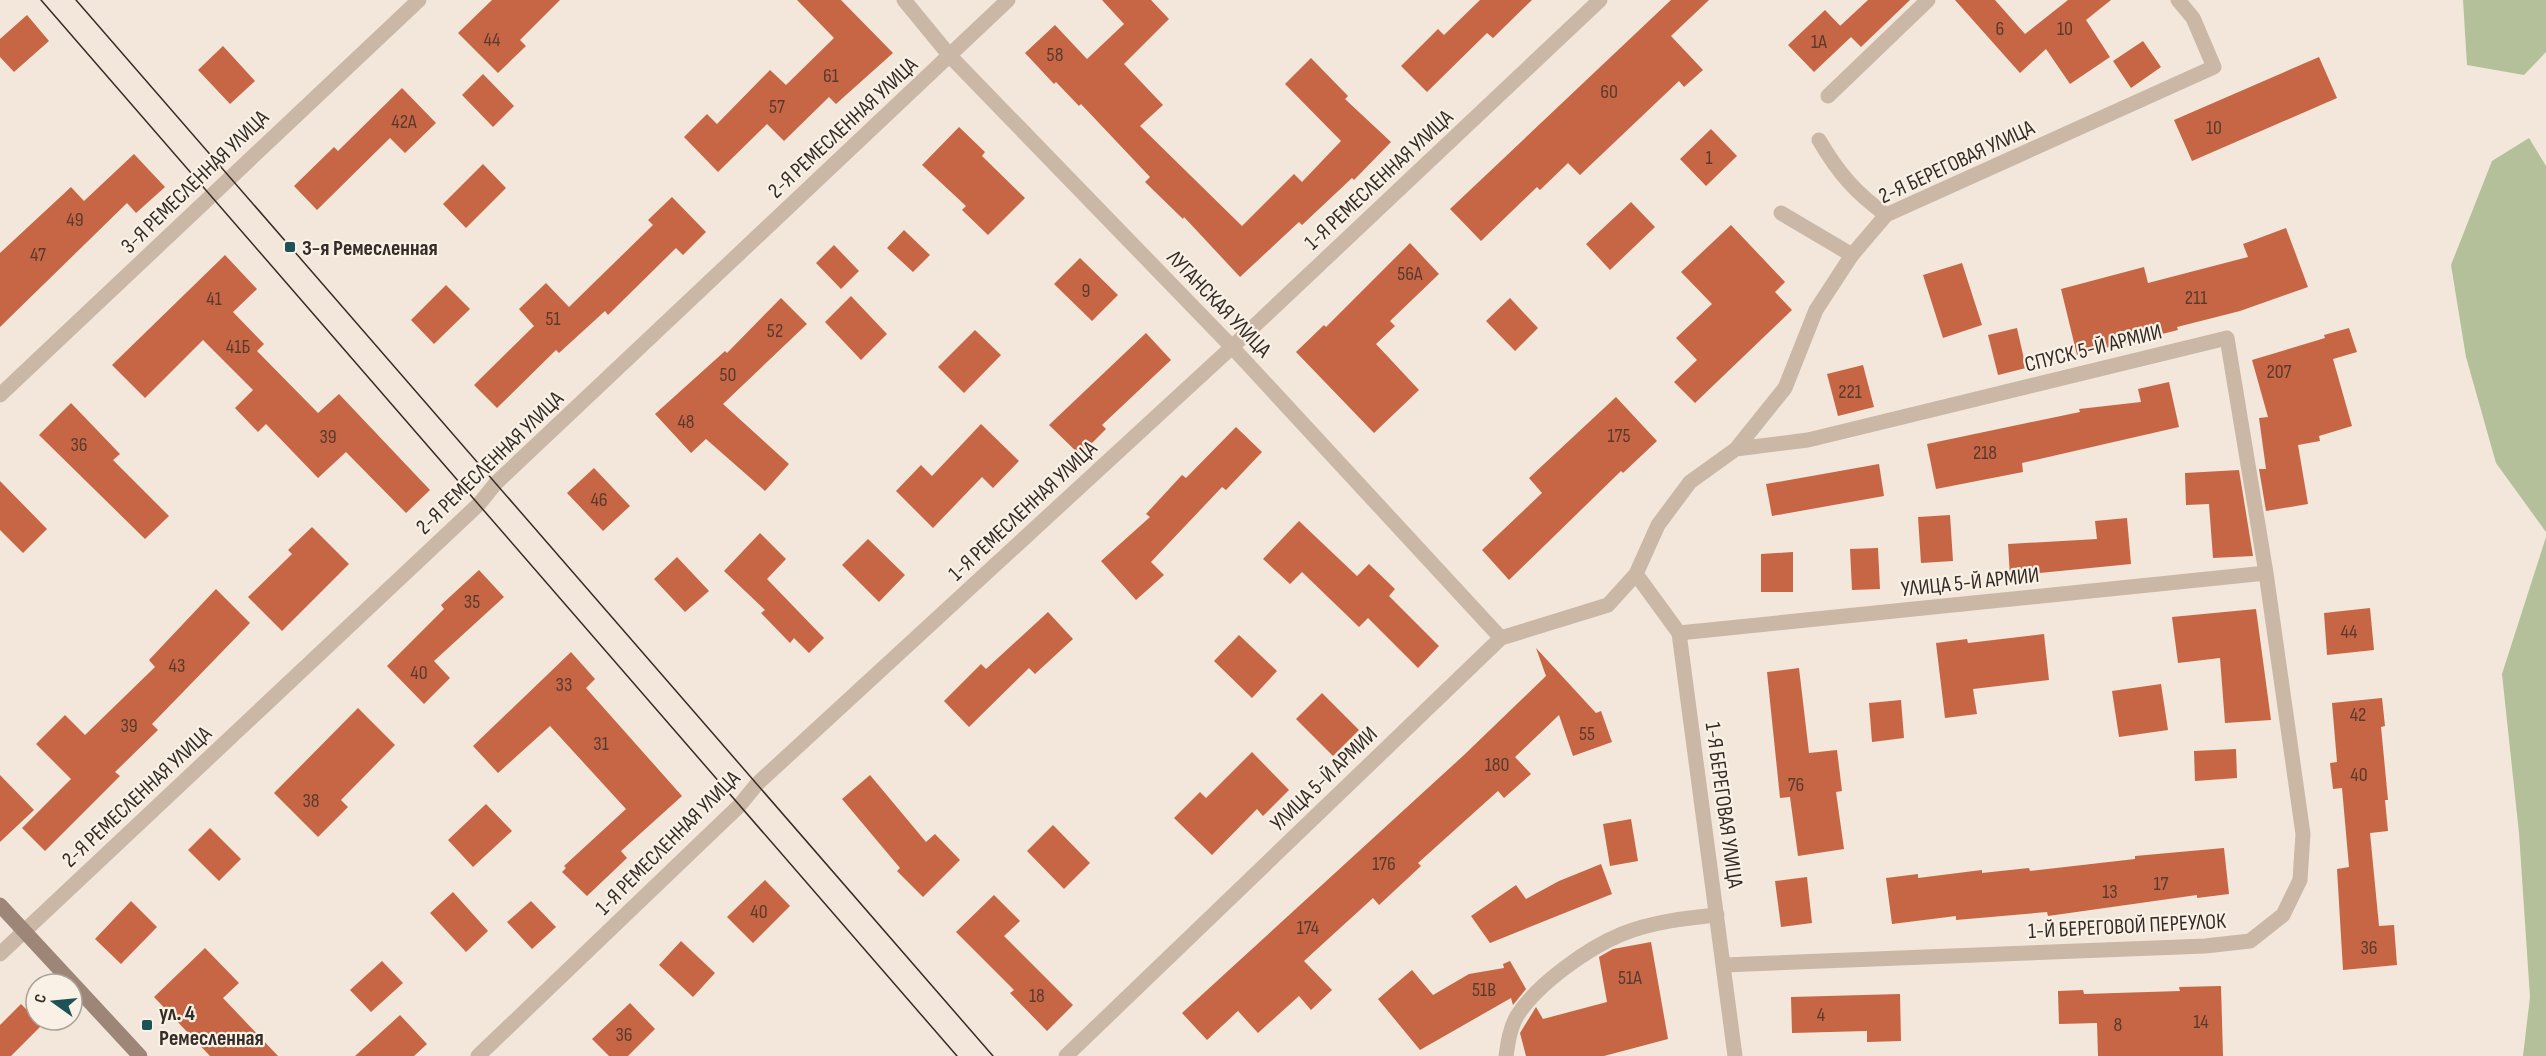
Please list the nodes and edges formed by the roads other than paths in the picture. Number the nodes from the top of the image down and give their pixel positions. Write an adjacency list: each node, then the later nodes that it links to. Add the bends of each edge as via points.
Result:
1 (419, 0): 14 (street, 3-Я РЕМЕСЛЕННАЯ УЛИЦА)
2 (904, 0): 7 (street, ЛУГАНСКАЯ УЛИЦА)
3 (1008, 0): 7 (street, 2-Я РЕМЕСЛЕННАЯ УЛИЦА)
4 (1600, 0): 13 (street, 1-Я РЕМЕСЛЕННАЯ УЛИЦА)
5 (1928, 0): 8 (street)
6 (2178, 0): 11 (street, 2-Я БЕРЕГОВАЯ УЛИЦА, via 2193,18 2214,68)
7 (950, 56): 13 (street, ЛУГАНСКАЯ УЛИЦА); 22 (street, 2-Я РЕМЕСЛЕННАЯ УЛИЦА)
8 (1828, 96)
9 (1819, 140): 11 (street, via 1836,170 1858,195)
10 (1780, 213): 12 (street)
11 (1886, 215): 12 (street, 2-Я БЕРЕГОВАЯ УЛИЦА)
12 (1852, 255): 15 (street, 2-Я БЕРЕГОВАЯ УЛИЦА, via 1816,310 1785,388)
13 (1232, 347): 19 (street, ЛУГАНСКАЯ УЛИЦА); 26 (street, 1-Я РЕМЕСЛЕННАЯ УЛИЦА, via 757,784 739,806)
14 (0, 395)
15 (1736, 449): 16 (street, СПУСК 5-Й АРМИИ, via 1808,440 2227,338); 17 (street, 2-Я БЕРЕГОВАЯ УЛИЦА, via 1690,482 1658,525)
16 (2266, 573): 18 (street, УЛИЦА 5-Й АРМИИ); 24 (street, 1-Й БЕРЕГОВОЙ ПЕРЕУЛОК, via 2303,834 2300,880 2283,915 2250,941)
17 (1636, 574): 18 (street, 1-Я БЕРЕГОВАЯ УЛИЦА); 19 (street, УЛИЦА 5-Й АРМИИ, via 1608,605)
18 (1679, 633): 21 (street, 1-Я БЕРЕГОВАЯ УЛИЦА)
19 (1500, 638): 27 (street, УЛИЦА 5-Й АРМИИ)
20 (0, 905): 22 (main road)
21 (1717, 915): 24 (street, 1-Я БЕРЕГОВАЯ УЛИЦА); 28 (street, via 1671,920 1622,934 1588,953 1546,983 1518,1016)
22 (25, 932): 23 (street, 2-Я РЕМЕСЛЕННАЯ УЛИЦА); 25 (main road)
23 (0, 954)
24 (1724, 965): 29 (street, 1-Я БЕРЕГОВАЯ УЛИЦА)
25 (140, 1056)
26 (478, 1056)
27 (1066, 1056)
28 (1506, 1056)
29 (1735, 1056)

